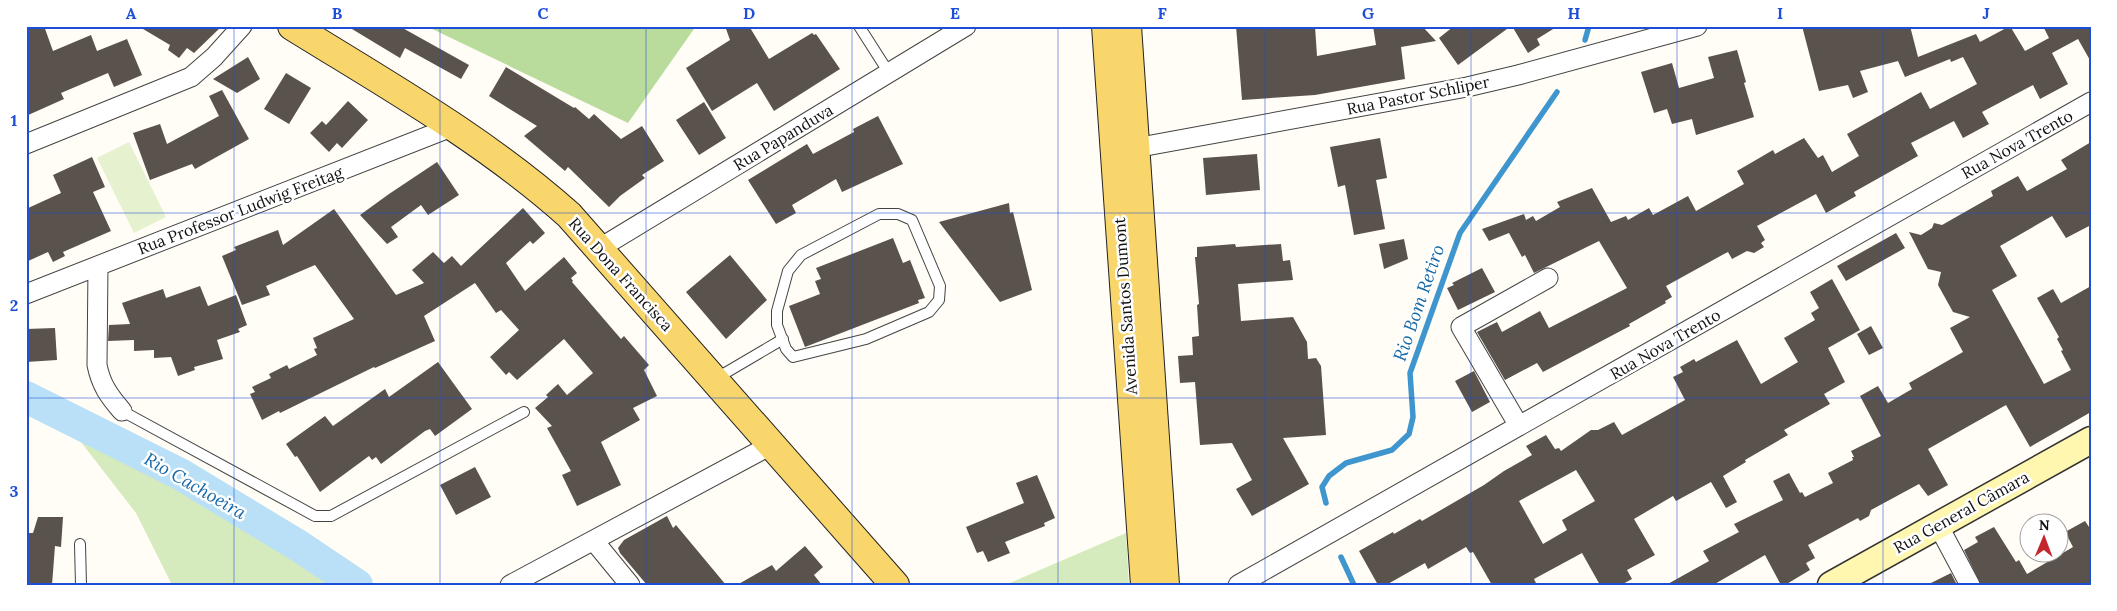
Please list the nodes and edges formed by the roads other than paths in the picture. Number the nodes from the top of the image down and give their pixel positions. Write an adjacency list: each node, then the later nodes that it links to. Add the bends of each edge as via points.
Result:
1 (242, 26): 11 (street, via 191,77)
2 (292, 26): 10 (main road, Rua Dona Francisca)
3 (859, 26): 8 (lane)
4 (966, 26): 8 (street, Rua Papanduva)
5 (1106, 26): 31 (main road, Avenida Santos Dumont)
6 (1127, 26): 12 (main road, Avenida Santos Dumont)
7 (1698, 26): 12 (street, Rua Pastor Schliper, via 1467,87)
8 (889, 73): 13 (street, Rua Papanduva)
9 (2091, 102): 21 (street, Rua Nova Trento)
10 (454, 126): 13 (main road, Rua Dona Francisca, via 546,195); 14 (street, Rua Professor Ludwig Freitag)
11 (26, 144)
12 (1135, 148): 32 (main road, Avenida Santos Dumont)
13 (600, 248): 18 (main road, Rua Dona Francisca)
14 (98, 266): 16 (street, Rua Professor Ludwig Freitag); 19 (street, via 97,365 106,393)
15 (1548, 278): 21 (street, via 1462,327)
16 (26, 294)
17 (783, 339): 17 (lane, via 786,349 794,357 866,339 929,312 939,300 940,286 912,220 898,214 879,214 801,255 788,271 777,311 777,325); 18 (lane)
18 (714, 380): 23 (main road, Rua Dona Francisca)
19 (122, 411): 20 (lane, via 315,516 331,516)
20 (524, 412)
21 (1519, 426): 33 (street, Rua Nova Trento)
22 (2091, 440): 24 (main road, Rua General Câmara)
23 (771, 446): 25 (street); 30 (main road, Rua Dona Francisca)
24 (1938, 525): 34 (main road, Rua General Câmara); 35 (street)
25 (594, 541): 28 (street); 29 (street)
26 (80, 544): 27 (lane)
27 (81, 585)
28 (510, 585)
29 (630, 585)
30 (895, 585)
31 (1145, 585)
32 (1165, 585)
33 (1238, 585)
34 (1831, 585)
35 (1970, 585)

